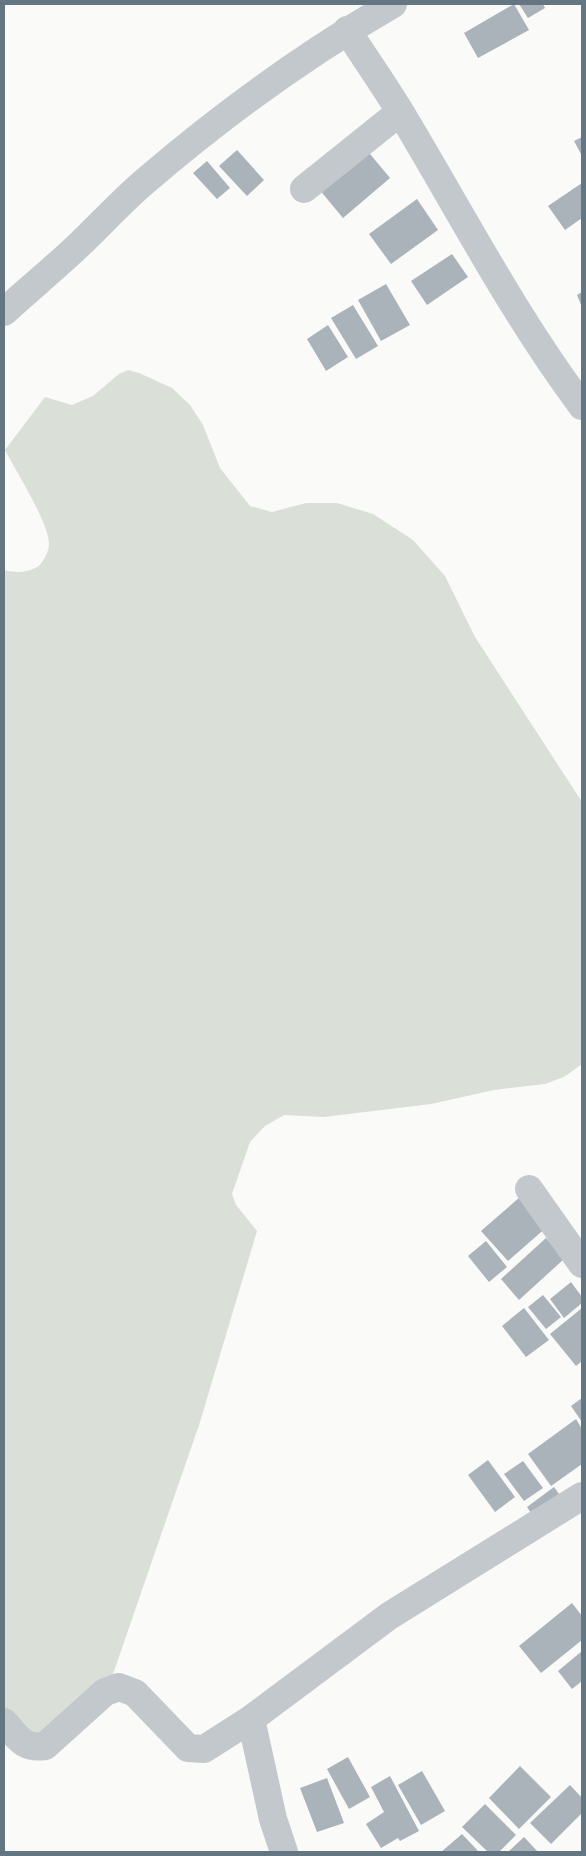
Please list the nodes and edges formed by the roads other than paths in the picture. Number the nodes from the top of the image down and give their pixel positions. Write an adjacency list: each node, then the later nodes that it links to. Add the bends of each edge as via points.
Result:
1 (393, 4): 2 (street)
2 (347, 30): 3 (street); 5 (street, via 269,83 150,178)
3 (400, 112): 4 (street); 6 (street, via 521,318)
4 (304, 189)
5 (4, 312)
6 (582, 406)
7 (529, 1189): 8 (street)
8 (582, 1264)
9 (582, 1496): 10 (street, via 389,1616)
10 (251, 1719): 11 (street, via 204,1749 188,1748 135,1693 119,1688 105,1692 45,1746 33,1748 22,1742); 12 (street)
11 (4, 1722)
12 (284, 1852)

